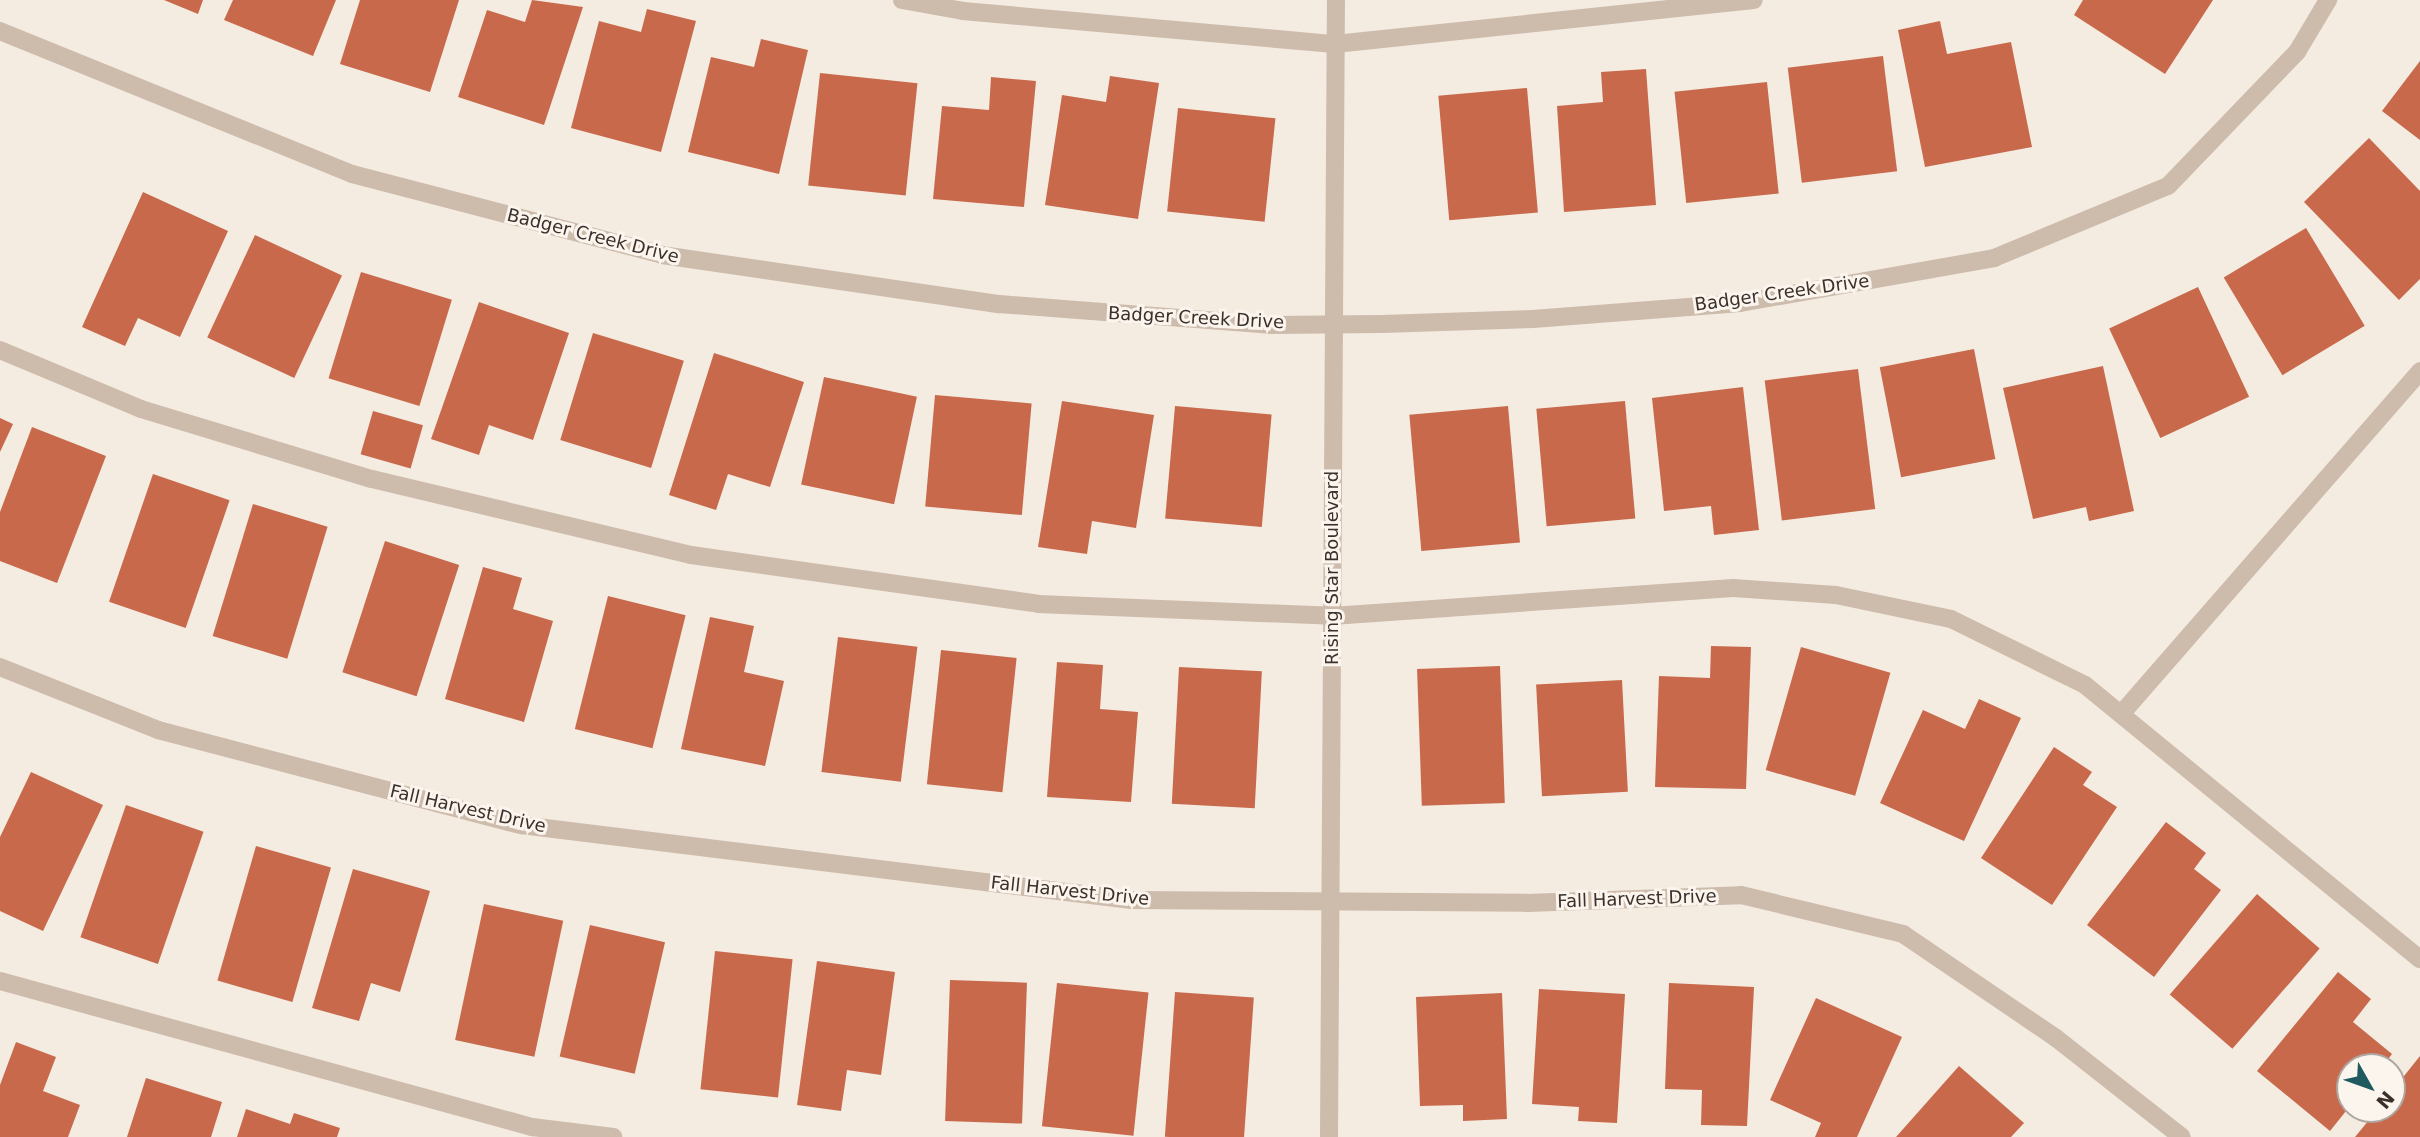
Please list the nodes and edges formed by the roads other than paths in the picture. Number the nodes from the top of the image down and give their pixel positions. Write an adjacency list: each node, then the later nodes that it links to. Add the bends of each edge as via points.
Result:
1 (902, 0): 6 (street, via 963,11)
2 (1336, 0): 6 (street, Rising Star Boulevard)
3 (1754, 0): 6 (street)
4 (2328, 0): 7 (street, Badger Creek Drive, via 2297,52 2168,186 1994,258 1740,303 1534,320)
5 (0, 31): 7 (street, Badger Creek Drive, via 352,173 662,255 999,304 1161,318)
6 (1335, 44): 7 (street, Rising Star Boulevard)
7 (1334, 324): 10 (street, Rising Star Boulevard)
8 (0, 350): 10 (street, via 141,409 372,479 691,555 1038,604)
9 (2420, 371): 12 (street)
10 (1332, 616): 12 (street, via 1733,588 1836,595 1951,620 2085,685); 13 (street, Rising Star Boulevard)
11 (0, 667): 13 (street, Fall Harvest Drive, via 158,730 522,825 1131,900)
12 (2122, 713): 14 (street)
13 (1331, 902): 17 (street, Rising Star Boulevard); 18 (street, Fall Harvest Drive, via 1527,903 1741,895 1903,934 2056,1038)
14 (2420, 959)
15 (0, 981): 16 (street, via 532,1127)
16 (613, 1137)
17 (1329, 1137)
18 (2182, 1137)

